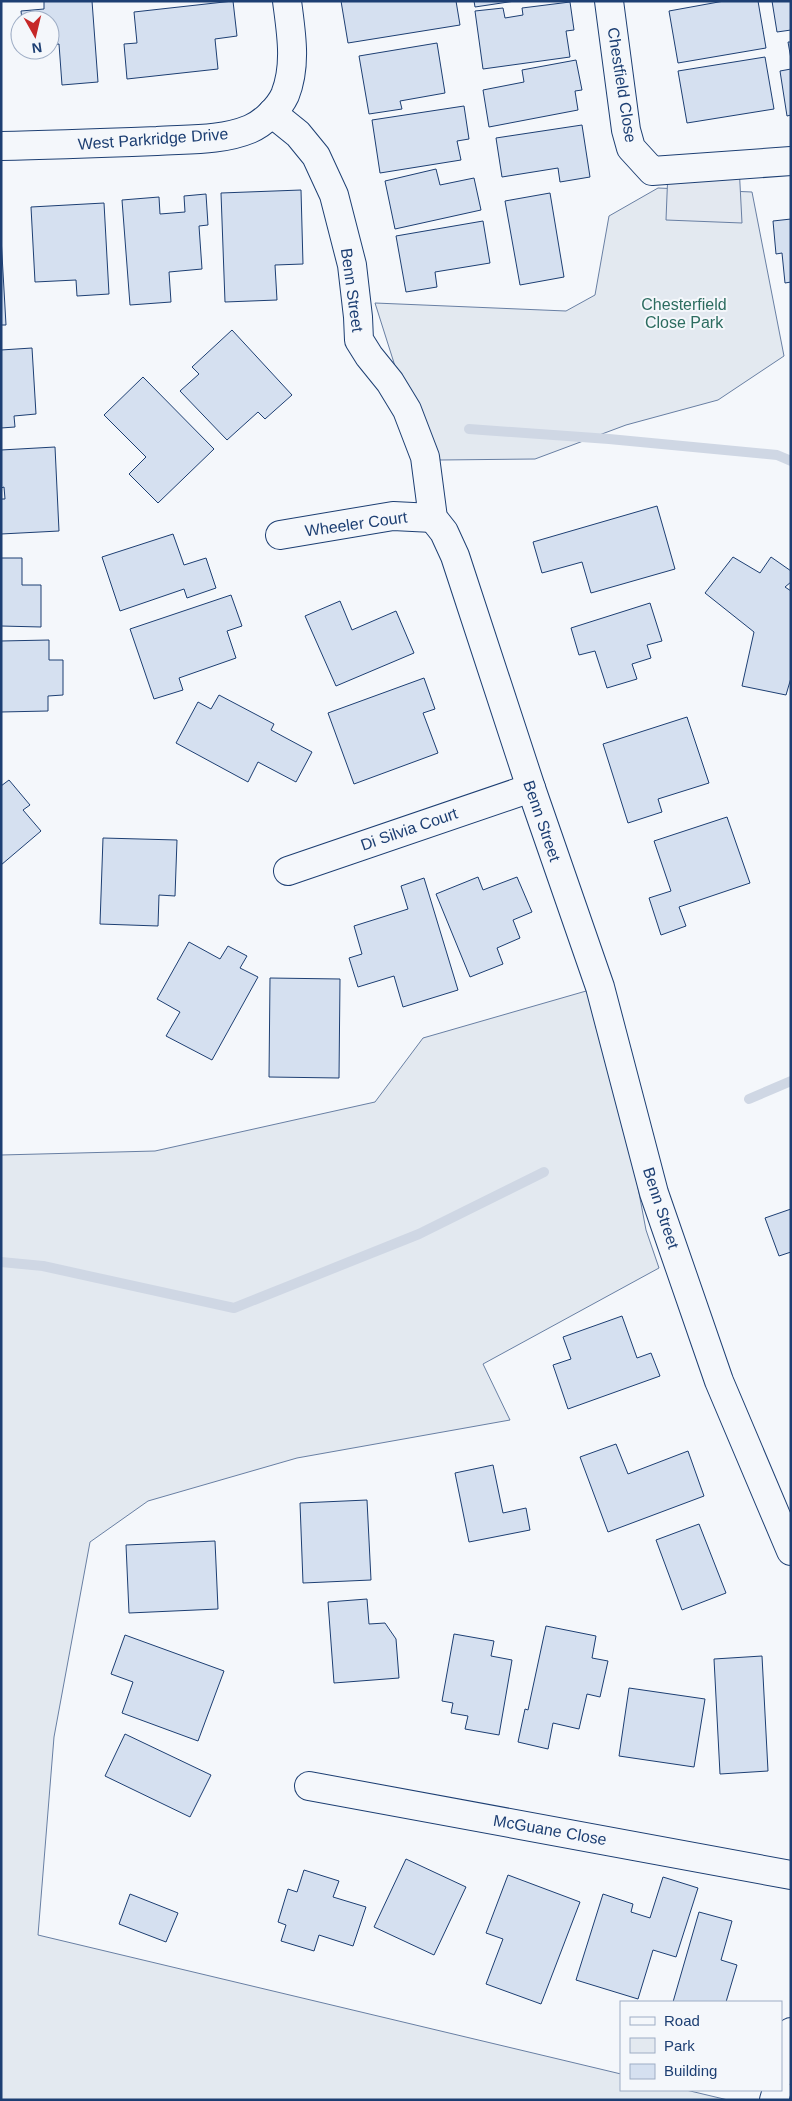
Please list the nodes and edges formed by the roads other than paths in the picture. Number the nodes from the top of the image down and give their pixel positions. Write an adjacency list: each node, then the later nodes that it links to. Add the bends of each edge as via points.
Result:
1 (287, 1): 3 (street, West Parkridge Drive, via 291,69 285,95)
2 (609, 1): 5 (street, Chestfield Close, via 626,130 631,148 652,171)
3 (272, 114): 4 (street, West Parkridge Drive, via 252,128 228,136); 6 (street, Benn Street, via 298,134 316,156 334,194 352,265 359,340 407,410 425,457)
4 (1, 146)
5 (791, 161)
6 (433, 518): 7 (street, Wheeler Court, via 393,516); 8 (street, Benn Street, via 444,532 455,556)
7 (280, 535)
8 (531, 788): 9 (street, Di Silvia Court); 10 (street, Benn Street, via 600,987 654,1193 719,1382)
9 (288, 870)
10 (791, 1550)
11 (309, 1786): 12 (street, McGuane Close)
12 (791, 1875)
13 (791, 2032): 14 (street)
14 (782, 2069)

